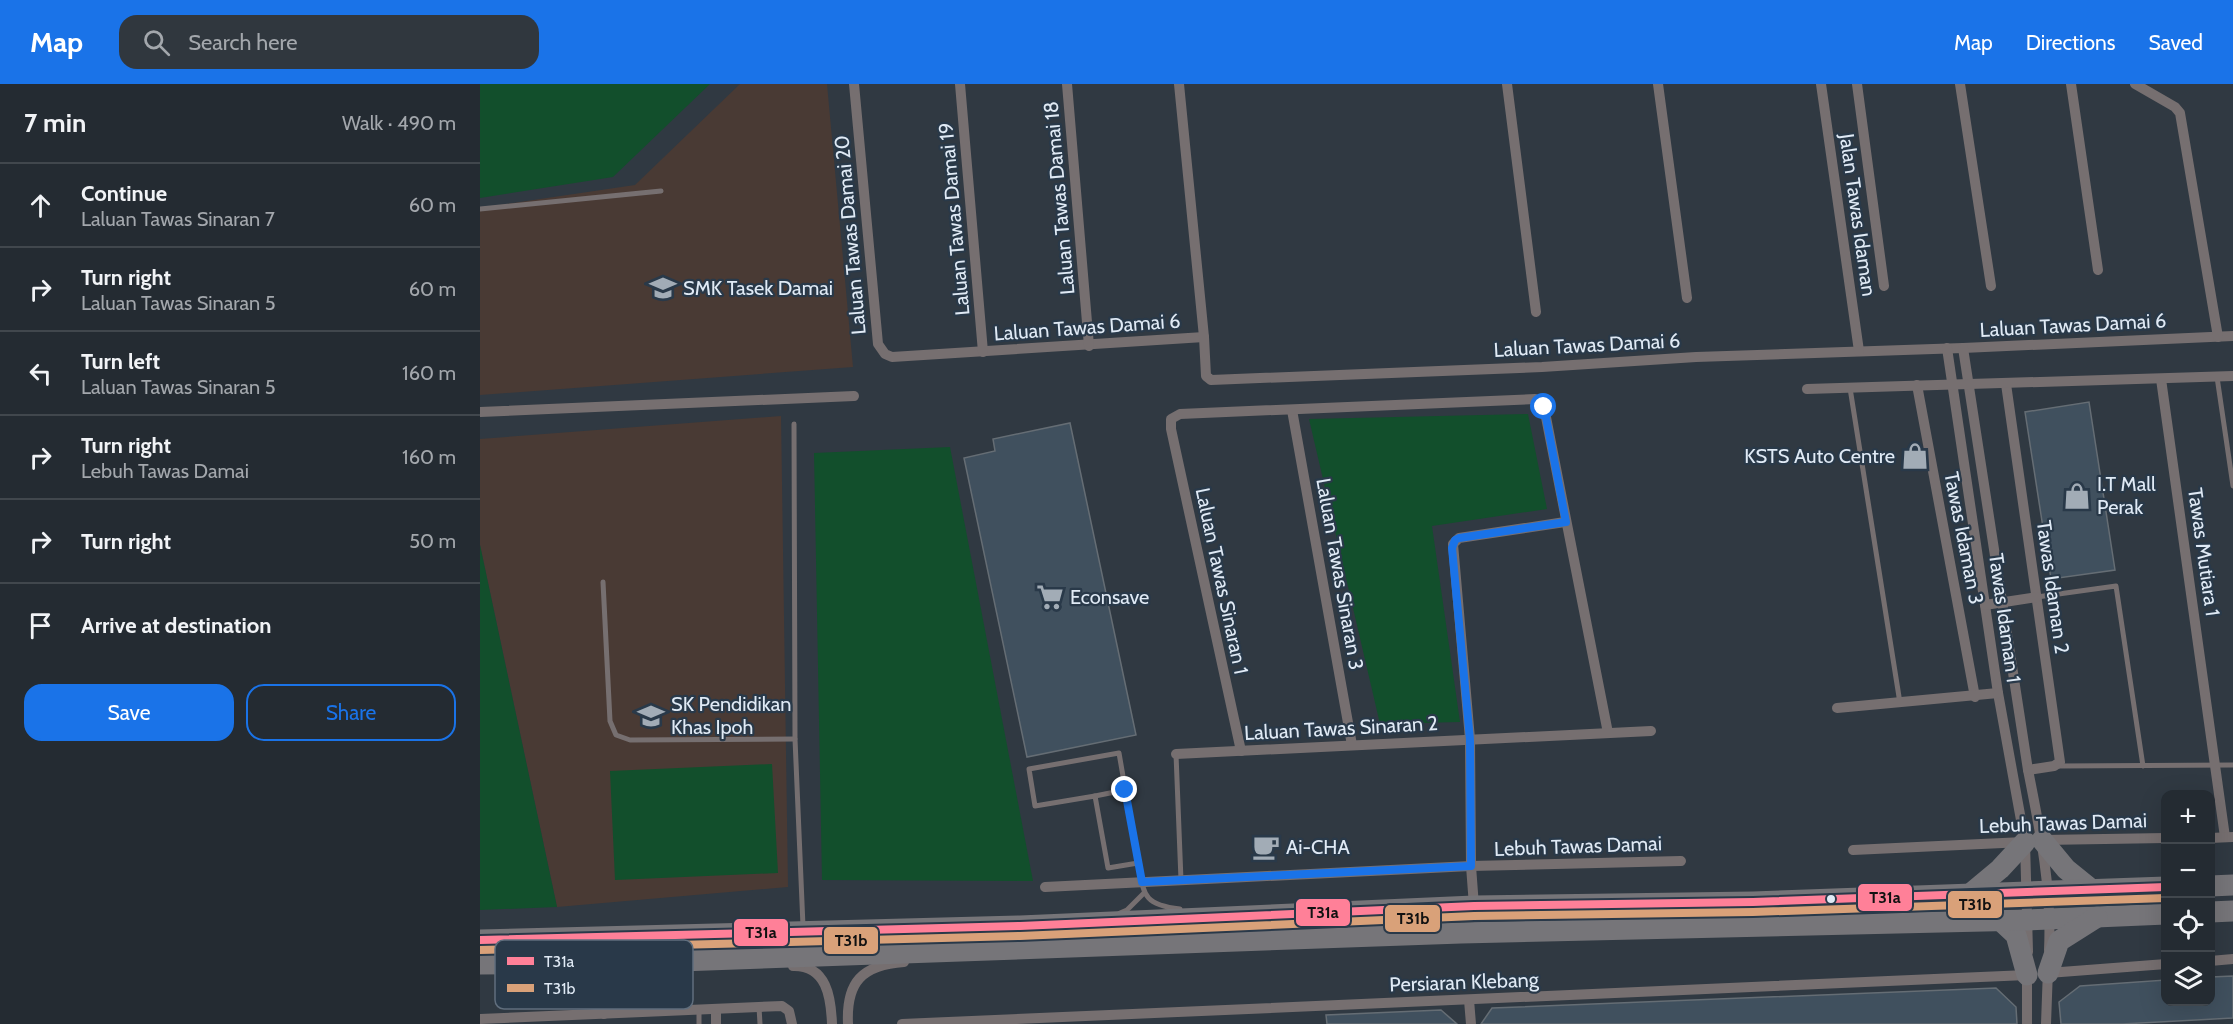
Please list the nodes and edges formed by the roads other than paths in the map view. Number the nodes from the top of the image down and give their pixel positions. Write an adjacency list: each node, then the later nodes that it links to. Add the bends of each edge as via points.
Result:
1 (854, 84): 26 (street, Laluan Tawas Damai 20, via 878,344 892,357)
2 (960, 84): 26 (street, Laluan Tawas Damai 19)
3 (1067, 84): 22 (street, Laluan Tawas Damai 18)
4 (1179, 84): 20 (street)
5 (1507, 84): 18 (street)
6 (1658, 84): 17 (street)
7 (1821, 84): 25 (street, Jalan Tawas Idaman)
8 (1857, 84): 15 (street)
9 (1960, 84): 16 (street)
10 (2071, 84): 14 (street)
11 (2135, 84): 21 (street, via 2180,113)
12 (661, 191): 13 (lane)
13 (480, 209)
14 (2098, 270)
15 (1884, 286)
16 (1991, 286)
17 (1687, 298)
18 (1536, 312)
19 (2233, 336): 21 (street, Laluan Tawas Damai 6)
20 (1204, 337): 22 (street, Laluan Tawas Damai 6); 25 (street, Laluan Tawas Damai 6, via 1206,376 1211,380)
21 (2218, 337): 24 (street, Laluan Tawas Damai 6)
22 (1089, 346): 26 (street, Laluan Tawas Damai 6)
23 (1947, 348): 24 (street, Laluan Tawas Damai 6); 25 (street, Laluan Tawas Damai 6); 33 (street, Tawas Idaman 1)
24 (1963, 348): 31 (street, Tawas Idaman 1)
25 (1859, 351)
26 (982, 352)
27 (2233, 376): 28 (street)
28 (2217, 377): 29 (street); 40 (lane)
29 (2161, 379): 30 (street); 57 (street, Tawas Mutiara 1)
30 (2006, 384): 31 (street); 43 (street, Tawas Idaman 2)
31 (1968, 385): 33 (street); 44 (street, Tawas Idaman 1)
32 (1917, 386): 33 (street); 34 (street); 47 (street, Tawas Idaman 3)
33 (1952, 386): 45 (street, Tawas Idaman 1)
34 (1850, 388): 35 (street); 48 (lane)
35 (1807, 389)
36 (855, 396): 38 (street)
37 (1292, 410): 41 (street, via 1535,399 1544,407); 54 (street, Laluan Tawas Sinaran 3); 55 (street, Laluan Tawas Sinaran 1, via 1180,414 1171,419)
38 (480, 411)
39 (794, 424): 52 (lane)
40 (2233, 486)
41 (1566, 522): 51 (street); 53 (street, via 1459,538 1453,544)
42 (603, 582): 52 (lane, via 610,721 616,735 630,740)
43 (2037, 597): 44 (street); 59 (street, Tawas Idaman 2, via 2060,762); 60 (lane, via 2116,586)
44 (2002, 603): 45 (street); 61 (street, Tawas Idaman 1)
45 (1985, 605): 46 (street, Tawas Idaman 1)
46 (1998, 693): 47 (street); 66 (street, Tawas Idaman 1)
47 (1975, 697): 48 (street)
48 (1900, 703): 49 (street)
49 (1837, 708)
50 (1652, 731): 51 (street, Laluan Tawas Sinaran 2)
51 (1608, 733): 53 (street, Laluan Tawas Sinaran 2)
52 (795, 739): 93 (lane)
53 (1470, 740): 54 (street, Laluan Tawas Sinaran 2); 70 (street)
54 (1352, 745): 55 (street, Laluan Tawas Sinaran 2)
55 (1241, 751): 56 (street, Laluan Tawas Sinaran 2)
56 (1176, 754): 71 (lane)
57 (2215, 765): 58 (lane); 60 (lane); 64 (street, Tawas Mutiara 1)
58 (2233, 765)
59 (2054, 766): 60 (lane); 61 (street)
60 (2144, 766)
61 (2028, 770): 66 (street, Tawas Idaman 1)
62 (1125, 790): 63 (lane); 63 (lane, via 1119,753 1029,769 1035,806); 69 (lane)
63 (1095, 796): 69 (lane, via 1108,868)
64 (2229, 837)
65 (2161, 838): 66 (street, Lebuh Tawas Damai)
66 (2034, 841): 67 (street, Lebuh Tawas Damai); 77 (highway); 78 (street, Tawas Idaman 1); 79 (street, Tawas Idaman 1); 80 (highway)
67 (1853, 850)
68 (1681, 861): 70 (street, Lebuh Tawas Damai)
69 (1138, 862): 75 (lane)
70 (1471, 866): 71 (street, Lebuh Tawas Damai); 81 (street)
71 (1181, 880): 75 (street, Lebuh Tawas Damai)
72 (2233, 885): 73 (highway)
73 (2215, 886)
74 (1045, 887): 75 (street, Lebuh Tawas Damai)
75 (1143, 887): 82 (lane, via 1149,902); 85 (lane, via 1127,910)
76 (2161, 887): 77 (highway)
77 (2092, 890): 79 (highway)
78 (2026, 892): 79 (highway); 80 (highway); 91 (street, Tawas Idaman 1)
79 (2049, 892): 89 (street, Tawas Idaman 1)
80 (1970, 894): 81 (highway)
81 (1474, 906): 92 (highway, via 1216,914)
82 (1191, 909)
83 (2233, 911): 84 (highway)
84 (2215, 912)
85 (1110, 914)
86 (2161, 914): 88 (highway)
87 (1088, 916): 92 (lane, via 1057,918)
88 (2098, 917): 89 (highway); 103 (highway, via 2060,941)
89 (2050, 919): 91 (highway); 103 (street, Tawas Idaman 1)
90 (2001, 920): 91 (highway); 95 (highway); 103 (highway, via 2016,935)
91 (2028, 920): 103 (street, Tawas Idaman 1)
92 (1051, 925): 93 (highway)
93 (803, 932): 94 (highway)
94 (480, 940)
95 (959, 950): 96 (highway); 118 (street, via 940,960 894,963 863,974 850,992)
96 (736, 959): 98 (highway); 117 (street, via 748,968 800,966 813,970 828,988)
97 (2233, 959): 99 (street)
98 (693, 961)
99 (2215, 961)
100 (480, 964): 101 (highway)
101 (495, 964)
102 (2161, 964): 103 (street, Persiaran Klebang)
103 (2038, 974): 104 (street, Persiaran Klebang); 121 (street); 122 (street)
104 (1469, 1000): 119 (street, Persiaran Klebang); 120 (street)
105 (759, 1007): 107 (street); 115 (lane); 116 (street, via 782,1006 789,1011)
106 (606, 1009): 109 (street)
107 (716, 1009): 108 (street); 114 (street)
108 (699, 1010): 109 (street); 113 (lane)
109 (604, 1014): 112 (street)
110 (484, 1020): 111 (street)
111 (551, 1020): 112 (street)
112 (574, 1020)
113 (699, 1024)
114 (717, 1024)
115 (760, 1024)
116 (792, 1024)
117 (832, 1024)
118 (848, 1024)
119 (902, 1024)
120 (1471, 1024)
121 (2027, 1024)
122 (2046, 1024)

